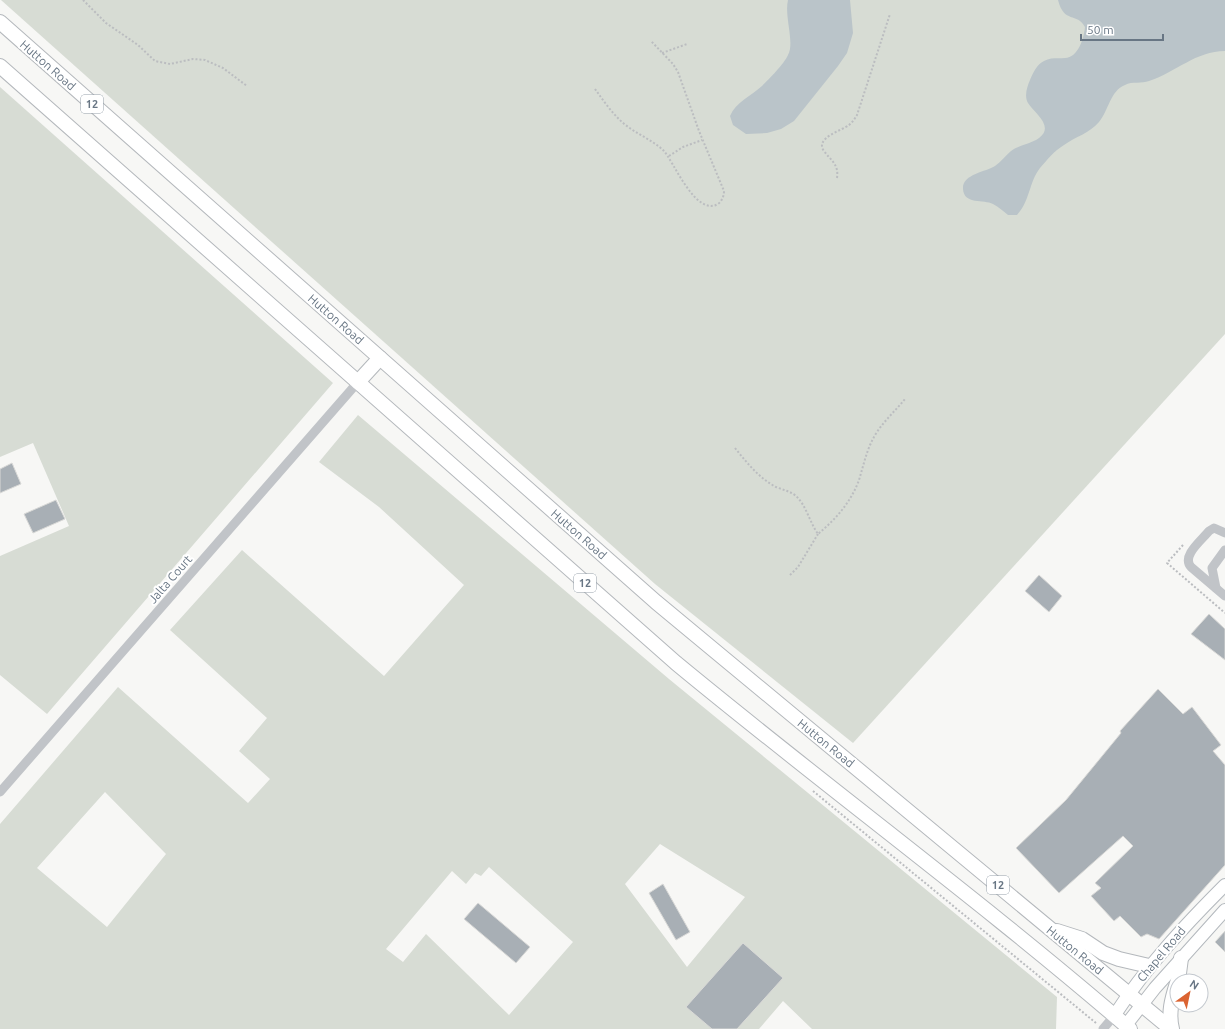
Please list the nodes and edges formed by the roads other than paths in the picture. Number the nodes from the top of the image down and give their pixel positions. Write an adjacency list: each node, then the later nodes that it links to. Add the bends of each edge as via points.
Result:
1 (0, 22): 3 (main road, Hutton Road / 12)
2 (0, 66): 4 (main road, Hutton Road / 12)
3 (380, 358): 4 (main road); 12 (main road, Hutton Road / 12, via 720,657)
4 (358, 382): 9 (street, Jalta Court); 19 (main road, Hutton Road / 12, via 676,663 1022,939)
5 (1225, 532): 7 (street, via 1214,528 1209,531 1189,554 1187,560 1191,567)
6 (1225, 550): 7 (street, via 1212,568)
7 (1216, 588): 8 (street)
8 (1225, 596)
9 (0, 792)
10 (1225, 885): 14 (main road, Chapel Road)
11 (1225, 910): 13 (main road, Chapel Road)
12 (1048, 927): 14 (main road, via 1082,940 1108,955); 16 (main road, Hutton Road / 12)
13 (1181, 958): 15 (main road); 17 (main road, Chapel Road)
14 (1149, 966): 16 (main road, Chapel Road)
15 (1178, 973)
16 (1129, 993): 17 (main road, Hutton Road / 12); 19 (main road, Chapel Road)
17 (1142, 1005): 20 (main road, Chapel Road); 22 (main road, Hutton Road / 12)
18 (1170, 1013): 22 (main road)
19 (1114, 1016): 20 (main road, Hutton Road / 12); 21 (street, Chapel Road)
20 (1126, 1028)
21 (1103, 1029)
22 (1171, 1029)

